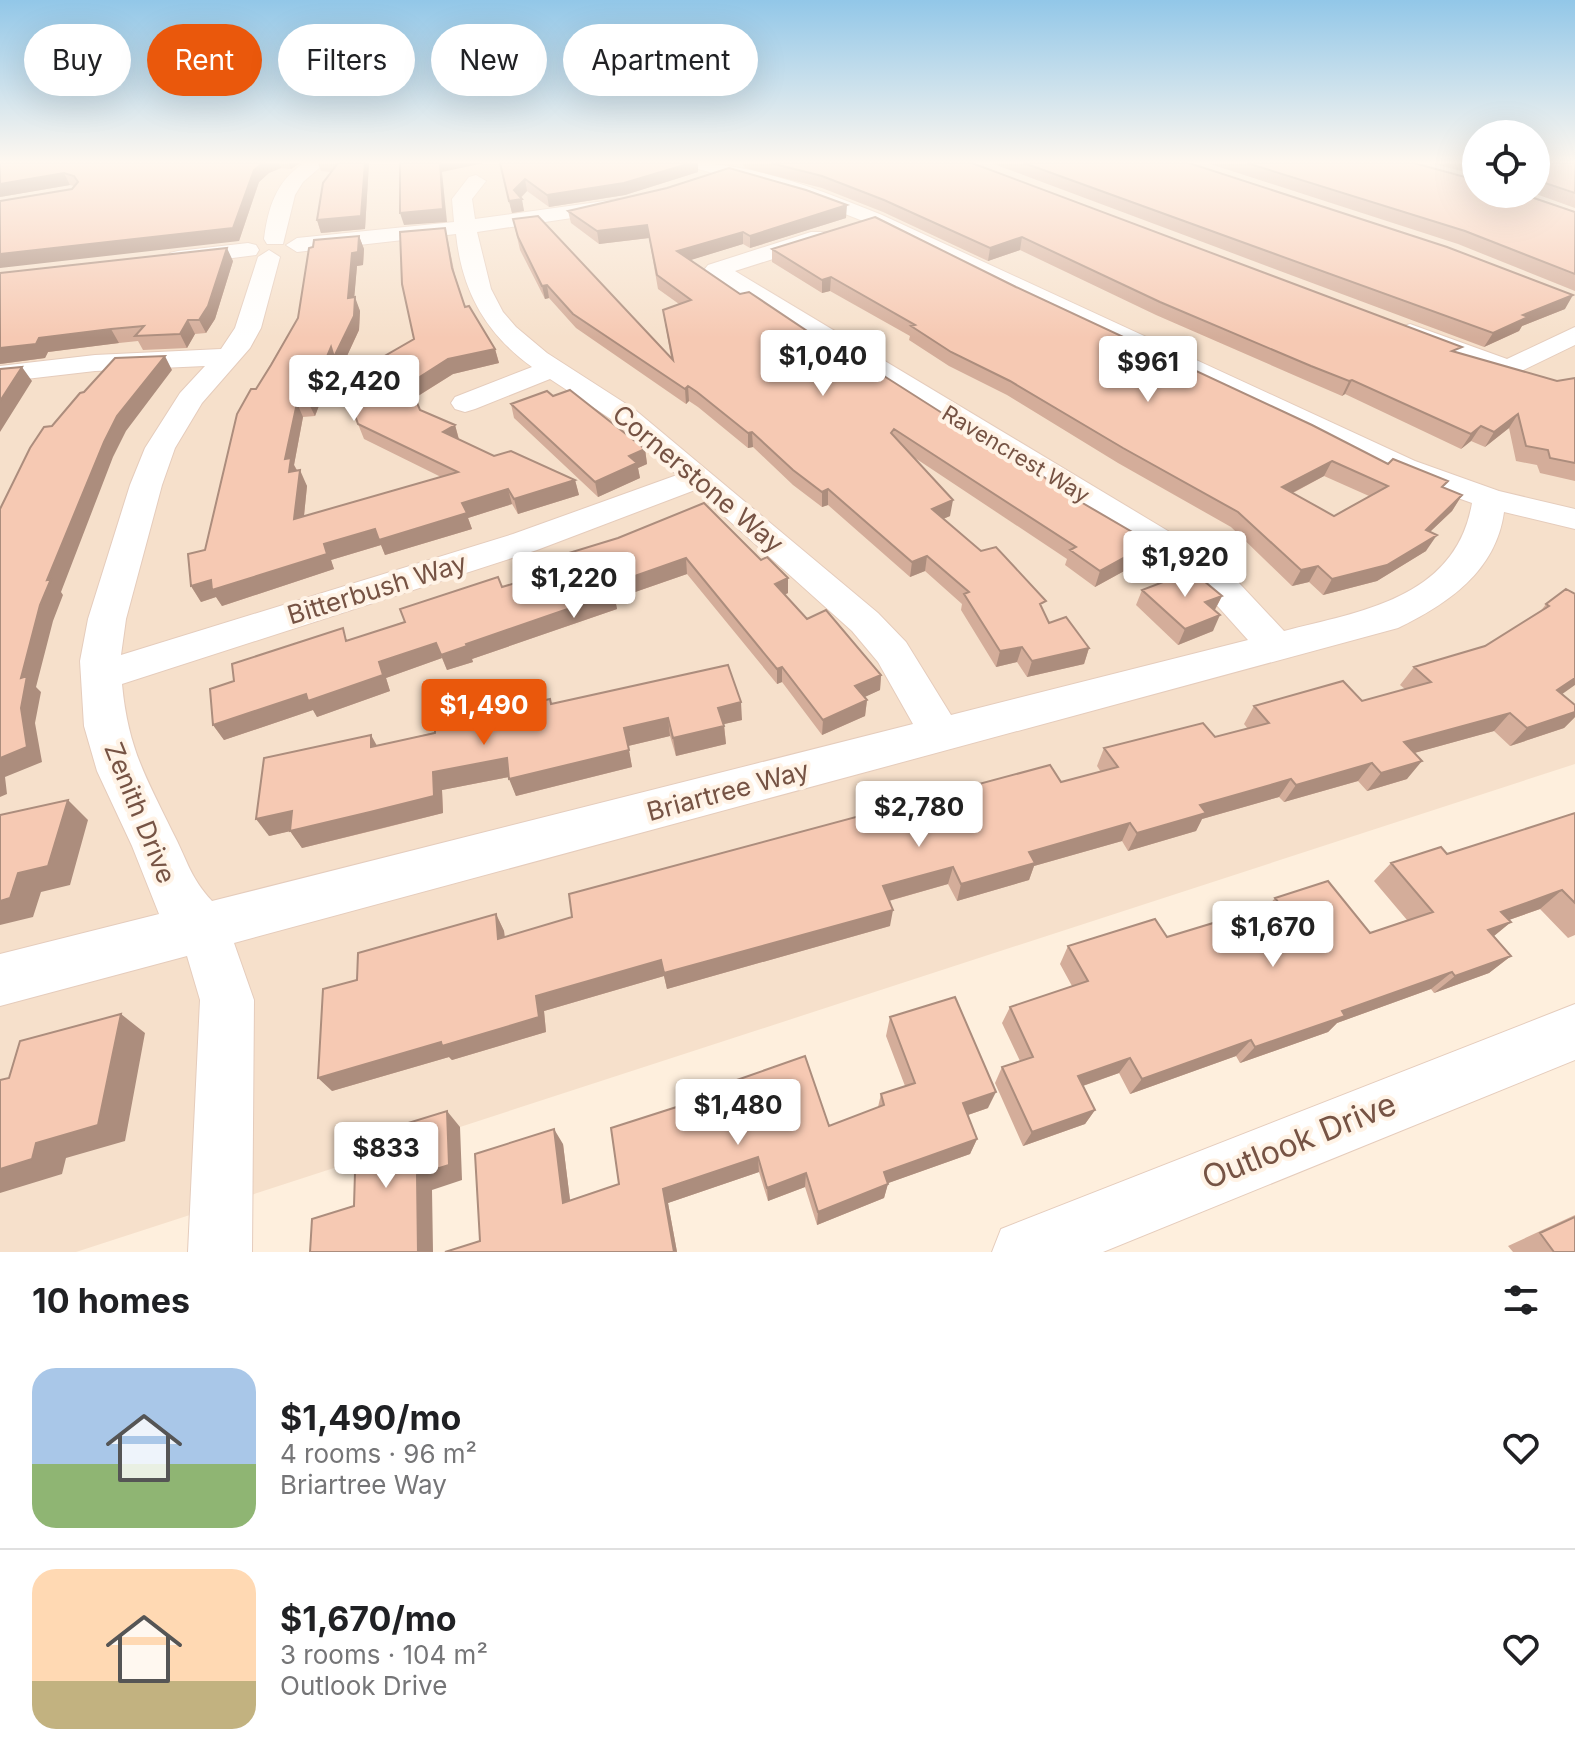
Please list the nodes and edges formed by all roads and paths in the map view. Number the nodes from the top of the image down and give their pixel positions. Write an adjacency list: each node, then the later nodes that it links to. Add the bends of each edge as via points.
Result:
1 (275, 221): 7 (street, Zenith Drive)
2 (465, 221): 6 (street, Cornerstone Way)
3 (512, 221): 6 (street)
4 (867, 221): 18 (street, Ravencrest Way, via 716,270 1156,539 1226,592)
5 (880, 221): 16 (street, via 1404,468)
6 (466, 227): 7 (street); 12 (street, Cornerstone Way, via 475,278 489,308 515,340)
7 (272, 248): 8 (street); 11 (street, Zenith Drive, via 248,328)
8 (155, 260)
9 (1392, 325): 10 (street, via 1509,369)
10 (1575, 335)
11 (231, 357): 13 (street); 19 (street, Zenith Drive, via 190,399 160,448 107,619)
12 (551, 369): 14 (street); 15 (street, Cornerstone Way, via 609,404)
13 (0, 374)
14 (465, 403)
15 (698, 478): 19 (street, Bitterbush Way, via 525,542); 20 (street, Cornerstone Way, via 865,622 892,652)
16 (1489, 498): 17 (street); 18 (street, Briartree Way, via 1481,541 1441,589 1385,619)
17 (1575, 519)
18 (1277, 648): 20 (street, Briartree Way)
19 (100, 676): 21 (street, Zenith Drive, via 105,726 119,771 174,895)
20 (941, 735): 21 (street, Briartree Way)
21 (204, 928): 22 (street, Briartree Way); 25 (street, Zenith Drive, via 227,1000)
22 (0, 980)
23 (1575, 1032): 24 (street, Outlook Drive)
24 (1041, 1249)
25 (220, 1252)

